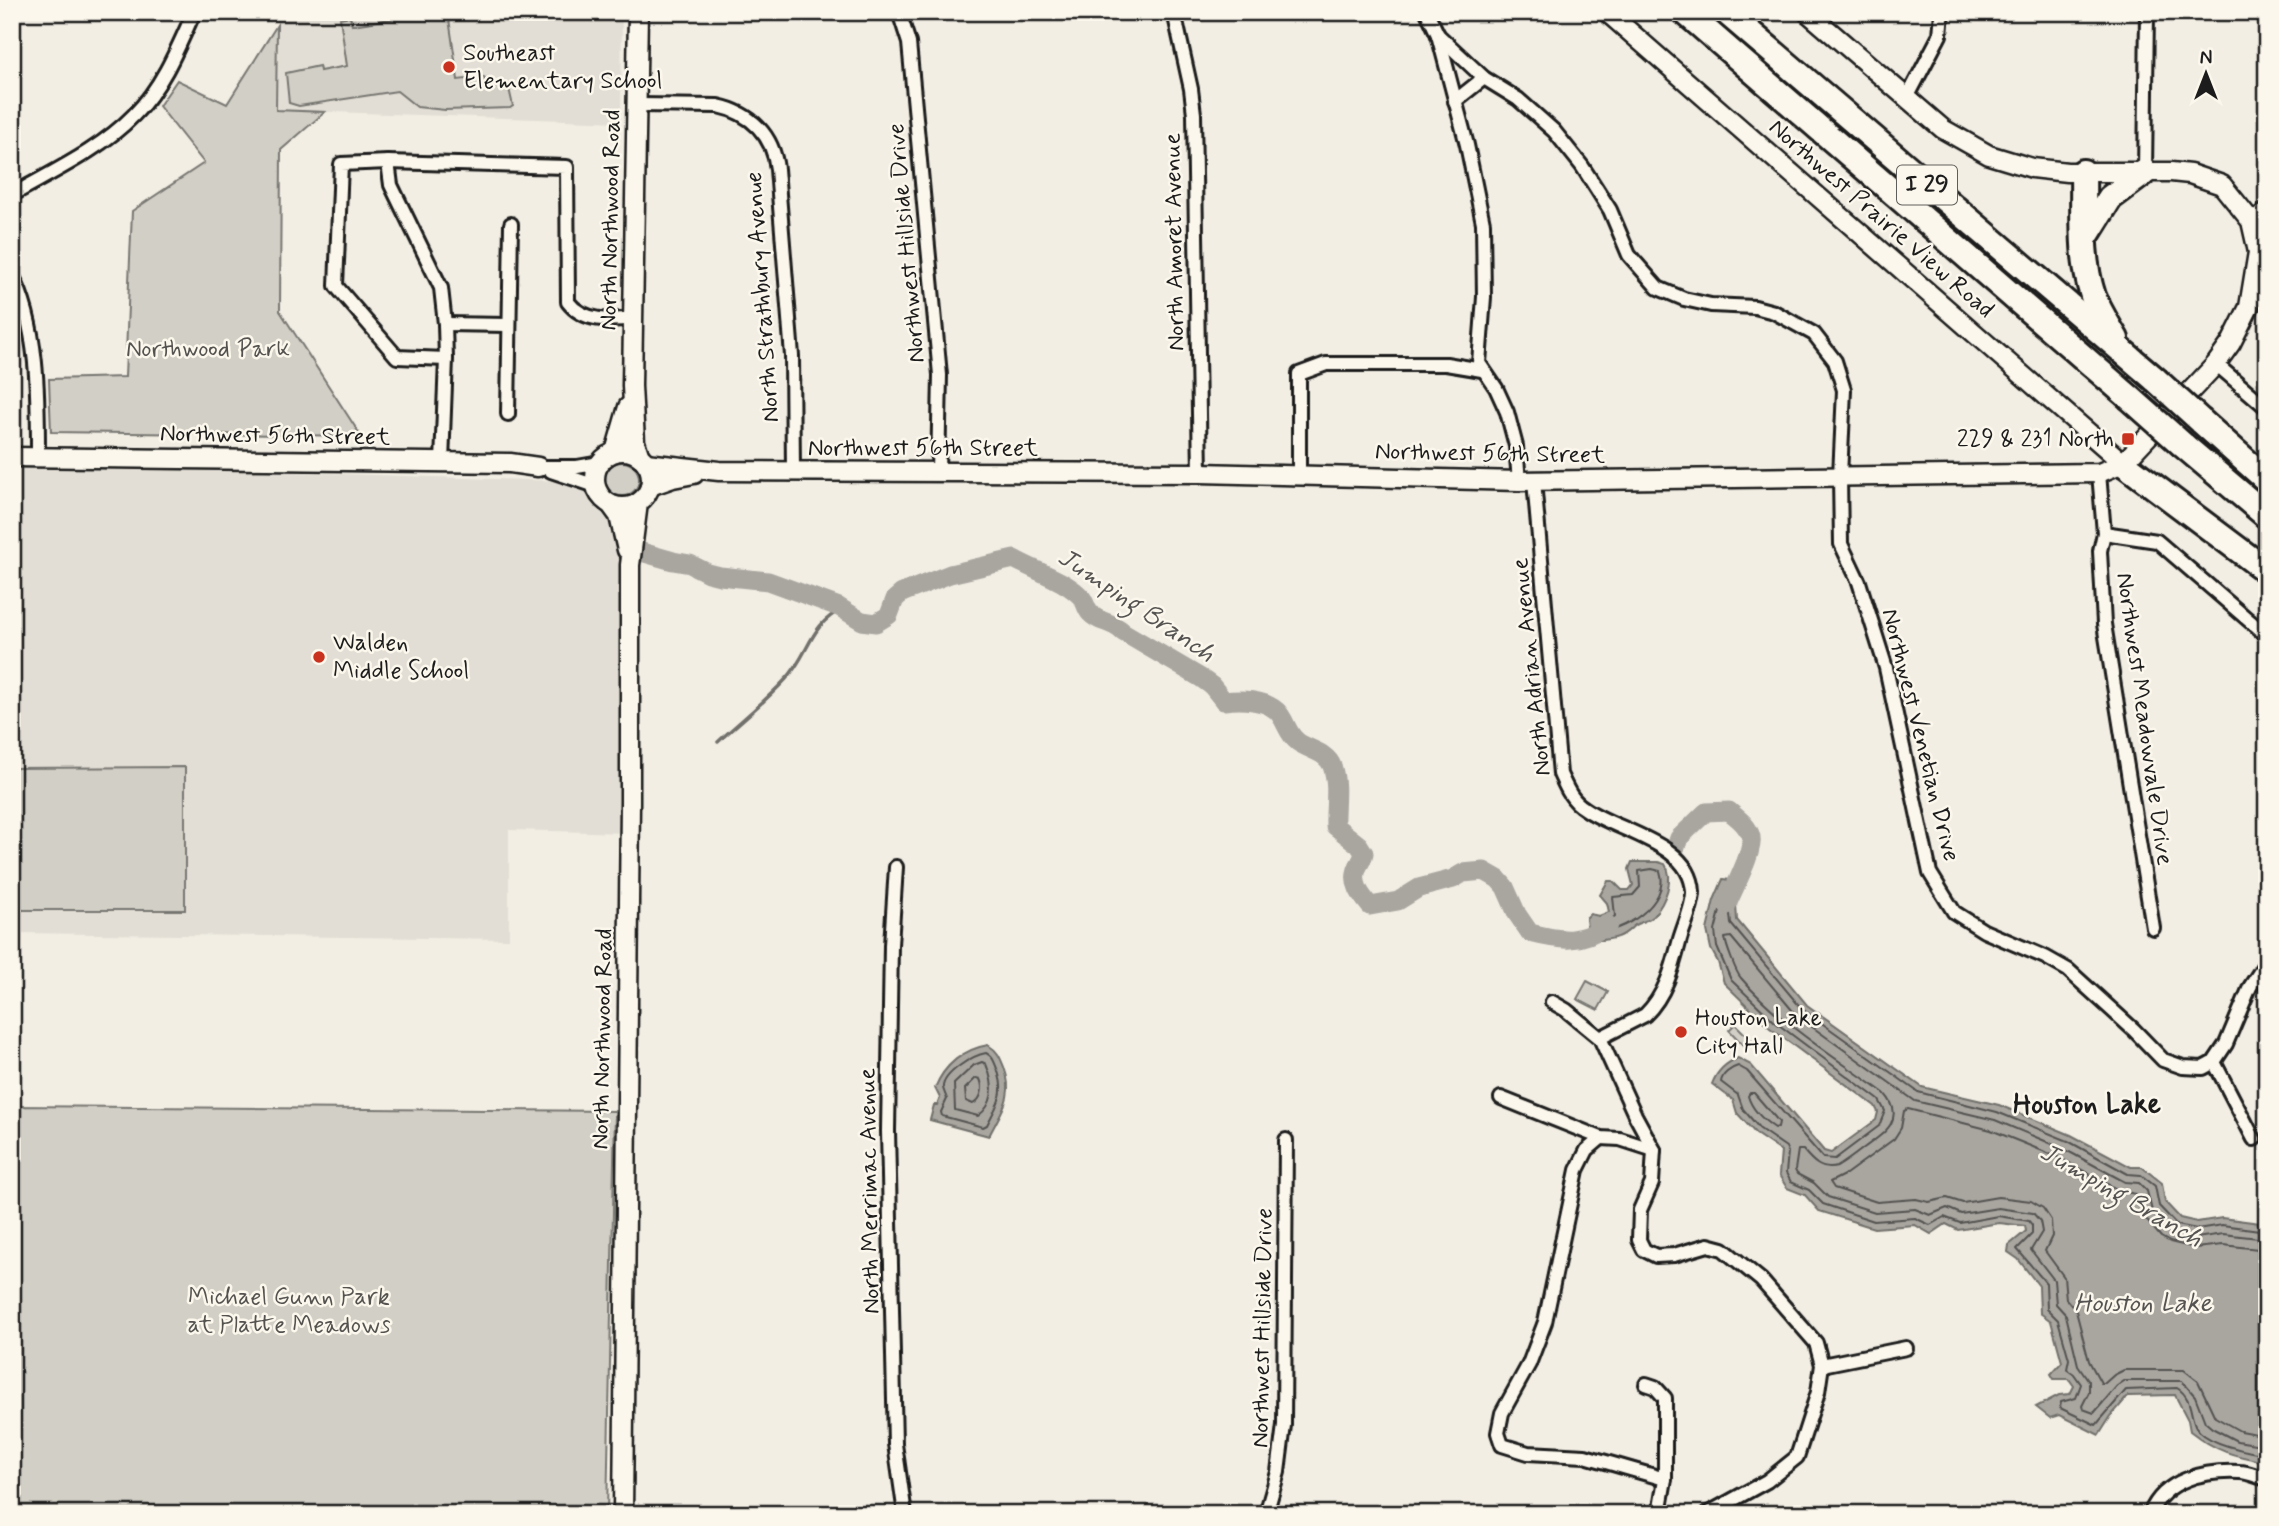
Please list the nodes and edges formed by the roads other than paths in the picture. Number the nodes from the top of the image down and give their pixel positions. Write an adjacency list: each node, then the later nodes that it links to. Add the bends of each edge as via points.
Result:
1 (194, 12): 20 (street, via 169,66 135,114 86,154)
2 (638, 12): 16 (street, North Northwood Road)
3 (899, 12): 47 (street, Northwest Hillside Drive, via 909,43 935,302 940,375)
4 (1174, 12): 48 (street, North Amoret Avenue, via 1194,114)
5 (1427, 12): 12 (street)
6 (1607, 12): 43 (street, Northwest Prairie View Road)
7 (1685, 12): 58 (highway, I 29, bridge)
8 (1727, 12): 30 (highway, I 29)
9 (1942, 12): 14 (street, via 1940,36)
10 (2147, 12): 19 (street)
11 (1811, 14): 14 (street)
12 (1438, 35): 13 (street, Northwest Venetian Drive); 15 (street)
13 (1485, 78): 15 (street); 51 (street, Northwest Venetian Drive, via 1531,109 1570,150 1610,210 1629,255 1658,288 1711,305 1766,309 1805,328 1828,349 1844,390)
14 (1907, 98): 18 (street, via 1949,134 1989,155 2032,167)
15 (1455, 100): 33 (street, via 1483,223)
16 (637, 105): 27 (street, North Northwood Road); 46 (street, North Strathbury Avenue, via 728,108 757,125 771,145 777,169 792,356)
17 (388, 162): 27 (street, via 567,167 568,302 592,318); 28 (street, via 391,185 441,288); 31 (street, via 341,164 336,286 397,357)
18 (2083, 172): 19 (street); 24 (highway)
19 (2145, 172): 22 (street, via 2190,174 2222,185); 24 (highway, via 2110,198)
20 (12, 195)
21 (2267, 208): 22 (street)
22 (2251, 221): 32 (street, Northwest 56th Street, via 2258,252 2249,307)
23 (511, 224): 29 (street)
24 (2084, 239): 30 (highway, via 2094,296)
25 (12, 275): 26 (street)
26 (16, 291): 39 (street, via 33,346)
27 (634, 318): 34 (street, North Northwood Road)
28 (445, 324): 29 (street); 31 (street)
29 (509, 325): 36 (street)
30 (2128, 358): 52 (highway, I 29, bridge)
31 (446, 359): 41 (street)
32 (2216, 364): 35 (street); 43 (street, Northwest 56th Street)
33 (1482, 370): 50 (street, via 1446,364 1326,364 1299,374); 53 (street, North Adrian Avenue, via 1510,420)
34 (632, 386): 37 (street, North Northwood Road); 40 (street, North Northwood Road, via 635,442)
35 (2267, 408)
36 (509, 414)
37 (615, 452): 40 (street); 42 (street)
38 (12, 457): 39 (street, Northwest 56th Street)
39 (38, 458): 41 (street, Northwest 56th Street)
40 (643, 460): 45 (street, Northwest 56th Street); 55 (street)
41 (442, 462): 44 (street, Northwest 56th Street)
42 (600, 463): 44 (street, Northwest 56th Street); 54 (street)
43 (2123, 463): 49 (street, Northwest 56th Street); 61 (highway)
44 (538, 467): 54 (street, Northwest 56th Street)
45 (719, 471): 46 (street, Northwest 56th Street); 55 (street, Northwest 56th Street)
46 (793, 471): 47 (street, Northwest 56th Street)
47 (938, 473): 48 (street, Northwest 56th Street)
48 (1200, 473): 50 (street, Northwest 56th Street)
49 (2099, 473): 51 (street, Northwest 56th Street); 59 (street, Northwest Meadowvale Drive)
50 (1299, 476): 53 (street, Northwest 56th Street)
51 (1840, 476): 53 (street, Northwest 56th Street); 68 (street, Northwest Venetian Drive, via 1841,544 1859,582 1886,668 1930,873 1954,912 2068,970 2163,1060 2203,1068)
52 (2267, 480)
53 (1526, 481): 67 (street, North Adrian Avenue, via 1560,774 1569,794 1583,808 1680,860 1693,893 1669,981 1645,1015)
54 (596, 486): 57 (street)
55 (650, 486): 56 (street)
56 (638, 503): 57 (street); 60 (street, North Northwood Road)
57 (611, 505): 60 (street, North Northwood Road, via 619,516)
58 (2267, 516)
59 (2104, 533): 62 (street, via 2157,541); 64 (street, Northwest Meadowvale Drive, via 2100,551 2104,624)
60 (630, 565): 79 (street, North Northwood Road)
61 (2267, 570)
62 (2267, 636)
63 (896, 867): 80 (street, North Merrimac Avenue, via 888,1145 895,1444)
64 (2153, 928)
65 (2267, 961): 68 (street)
66 (1552, 1002): 67 (street)
67 (1600, 1038): 73 (street)
68 (2214, 1062): 71 (street)
69 (1501, 1098): 70 (street)
70 (1601, 1138): 73 (street); 77 (street, via 1587,1150 1577,1170 1545,1322 1497,1433 1502,1445 1528,1453 1585,1456)
71 (2254, 1139)
72 (1286, 1140): 81 (street, Northwest Hillside Drive, via 1284,1425 1279,1472)
73 (1654, 1150): 75 (street, via 1652,1184 1640,1210 1639,1240 1644,1250 1656,1256 1708,1245 1723,1249 1761,1280 1793,1315 1816,1343)
74 (1906, 1348): 75 (street)
75 (1822, 1365): 83 (street, via 1797,1457 1767,1481)
76 (1646, 1384): 77 (street, via 1665,1398)
77 (1665, 1479): 82 (street)
78 (2267, 1479): 84 (street, via 2241,1472 2199,1475 2172,1485 2155,1500)
79 (623, 1514)
80 (905, 1514)
81 (1266, 1514)
82 (1659, 1514)
83 (1707, 1514)
84 (2150, 1514)

